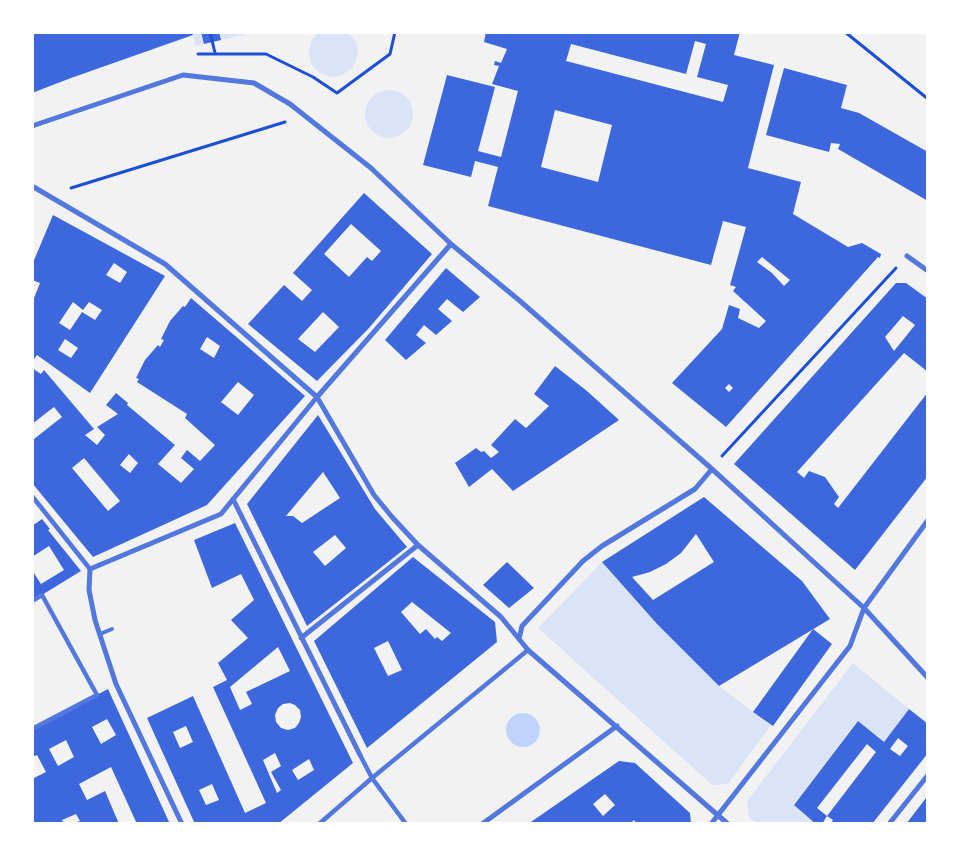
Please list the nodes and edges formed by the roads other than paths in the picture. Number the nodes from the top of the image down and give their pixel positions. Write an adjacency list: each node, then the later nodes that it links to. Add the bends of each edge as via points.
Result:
1 (32, 126): 3 (street, via 183,75 254,83 290,104 371,168)
2 (32, 186): 6 (street, via 165,264)
3 (451, 244): 6 (street); 7 (street)
4 (907, 256): 5 (street)
5 (928, 271)
6 (317, 397): 9 (street); 11 (street, via 374,495)
7 (712, 470): 14 (street); 18 (street, via 695,489 602,546 584,561 522,626)
8 (32, 496): 12 (street)
9 (234, 499): 12 (street, via 221,514); 17 (street)
10 (928, 520): 14 (street)
11 (418, 545): 17 (street); 18 (street, via 501,616)
12 (90, 568): 16 (street, via 89,590)
13 (32, 601): 22 (street, via 42,595 97,695)
14 (864, 608): 20 (street); 26 (street, via 850,646)
15 (112, 630): 16 (lane)
16 (100, 634): 27 (street, via 116,684)
17 (301, 638): 23 (street)
18 (519, 639): 19 (street)
19 (528, 650): 21 (street); 25 (street)
20 (928, 678)
21 (617, 726): 26 (street); 30 (street)
22 (32, 729)
23 (360, 755): 25 (street)
24 (928, 775): 33 (street)
25 (372, 778): 28 (street); 29 (street)
26 (718, 815): 31 (street); 32 (street)
27 (182, 824)
28 (319, 824)
29 (406, 824)
30 (482, 824)
31 (711, 824)
32 (728, 824)
33 (889, 824)

